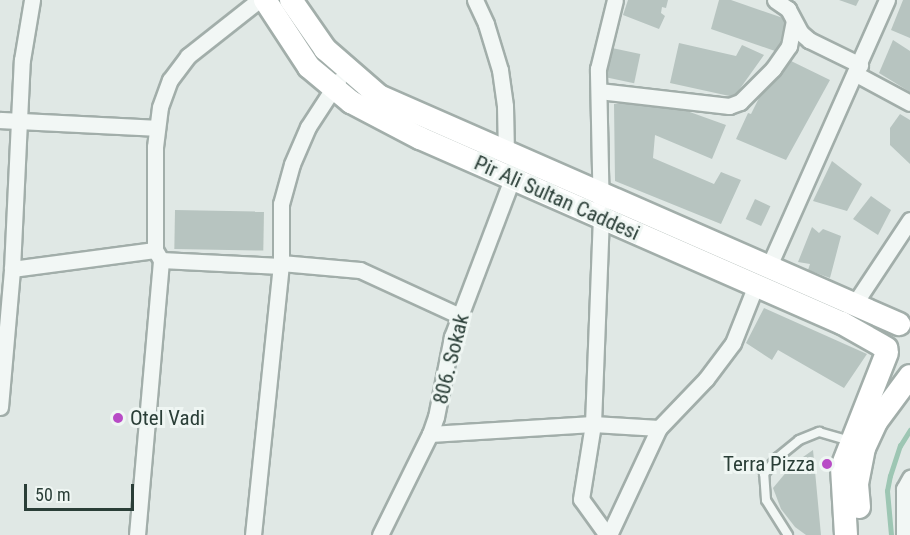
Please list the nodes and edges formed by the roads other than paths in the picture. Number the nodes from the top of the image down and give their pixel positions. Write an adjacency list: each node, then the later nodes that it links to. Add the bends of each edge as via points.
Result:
1 (32, 0): 16 (street, via 22,60)
2 (259, 0): 17 (street, via 188,56 170,80)
3 (265, 0): 12 (main road, Pir Ali Sultan Caddesi, via 309,67)
4 (291, 0): 11 (main road, via 325,49)
5 (475, 0): 18 (street, via 500,70)
6 (615, 0): 13 (street, via 598,69)
7 (775, 0): 9 (street, via 788,9)
8 (887, 0): 10 (street)
9 (794, 21): 10 (street, via 809,40); 13 (street, via 789,45 773,69 740,102 729,106)
10 (858, 70): 14 (street); 25 (street)
11 (349, 71): 12 (street); 18 (main road, via 380,96)
12 (332, 87): 19 (main road, Pir Ali Sultan Caddesi, via 351,102 420,138); 24 (street, via 308,127 289,174 281,204)
13 (599, 91): 20 (street)
14 (910, 103)
15 (0, 120): 16 (street)
16 (20, 122): 17 (street); 26 (street)
17 (157, 128): 23 (street)
18 (506, 154): 20 (main road)
19 (512, 178): 21 (main road, Pir Ali Sultan Caddesi); 30 (street, 806. Sokak)
20 (599, 192): 21 (street); 25 (main road)
21 (601, 218): 27 (main road, Pir Ali Sultan Caddesi); 36 (street)
22 (910, 220): 29 (street)
23 (158, 255): 24 (street); 26 (street); 41 (street)
24 (281, 265): 30 (street, via 360,270); 42 (street)
25 (770, 266): 29 (main road)
26 (12, 269): 28 (street)
27 (756, 285): 32 (main road, Pir Ali Sultan Caddesi, via 842,323); 37 (street, via 733,343 706,379)
28 (5, 301): 35 (street)
29 (853, 306): 31 (main road)
30 (460, 316): 38 (street, 806. Sokak)
31 (905, 323): 32 (main road, via 890,334)
32 (887, 351): 33 (main road, Pir Ali Sultan Caddesi, via 898,367); 39 (main road)
33 (910, 370)
34 (910, 376): 47 (main road, via 876,422 864,448 857,484)
35 (0, 407)
36 (593, 424): 37 (street); 38 (street); 44 (street, via 581,499)
37 (659, 428): 44 (street)
38 (430, 434): 43 (street, 806. Sokak)
39 (851, 441): 45 (lane, via 819,432 799,440 764,474 766,500); 46 (main road, via 842,467)
40 (910, 478): 48 (street, via 903,489)
41 (137, 535)
42 (253, 535)
43 (380, 535)
44 (608, 535)
45 (788, 535)
46 (846, 535)
47 (861, 535)
48 (904, 535)

